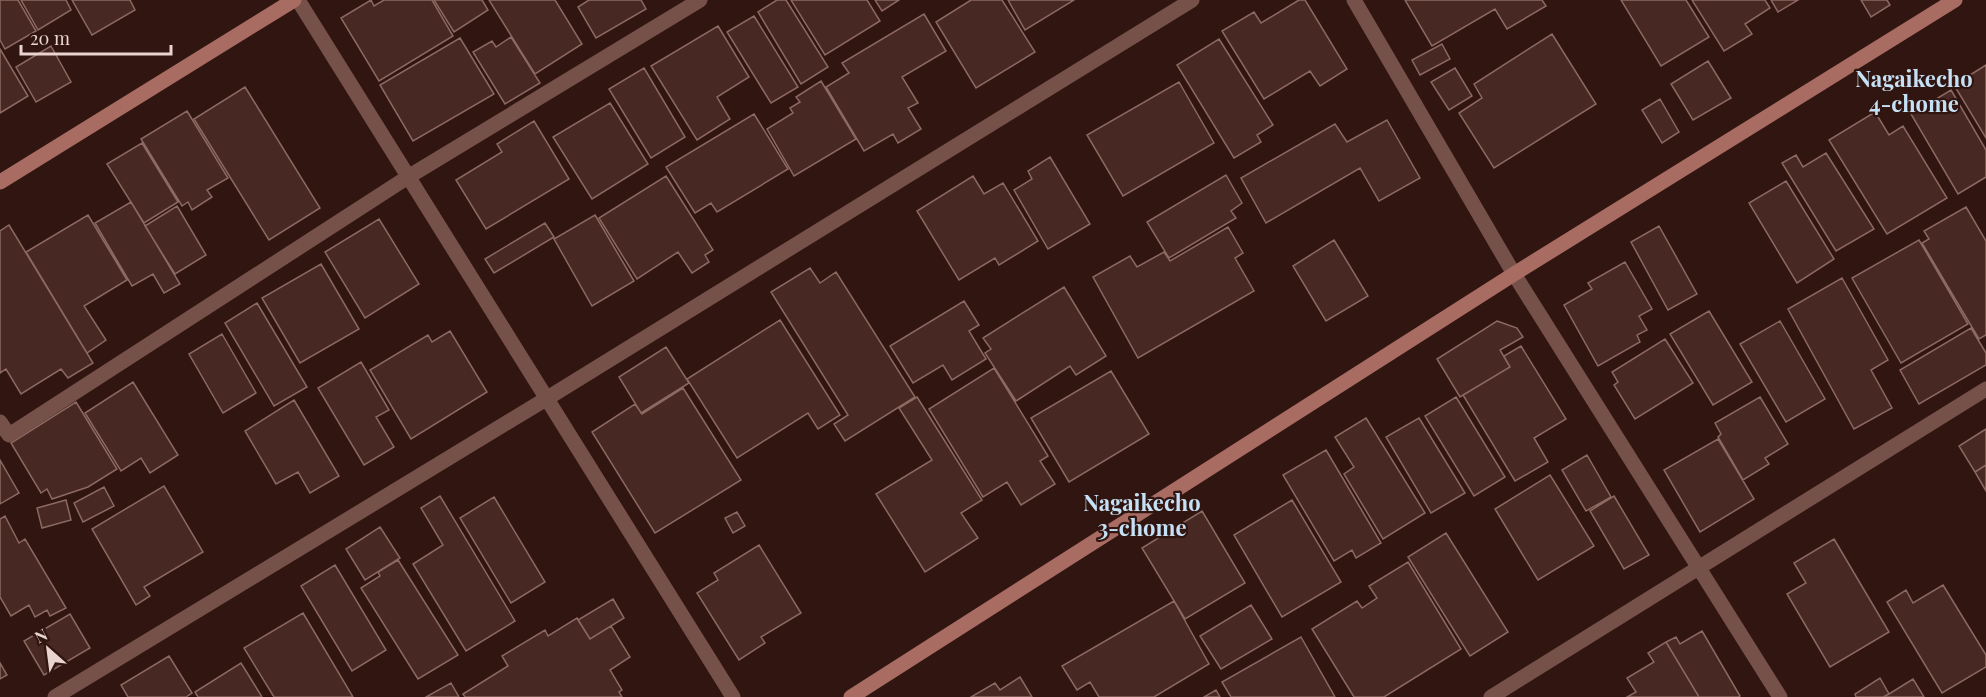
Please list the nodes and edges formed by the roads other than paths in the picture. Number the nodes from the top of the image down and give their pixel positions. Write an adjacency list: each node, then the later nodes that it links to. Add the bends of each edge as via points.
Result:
1 (296, 0): 6 (street); 7 (street)
2 (700, 0): 6 (street)
3 (1192, 0): 10 (street)
4 (1354, 0): 8 (street)
5 (1955, 0): 8 (street)
6 (408, 177): 10 (street); 11 (street, via 9,435)
7 (0, 182)
8 (1514, 274): 12 (street); 15 (street)
9 (1986, 389): 12 (street)
10 (546, 399): 13 (street); 14 (street)
11 (0, 422)
12 (1699, 568): 16 (street); 17 (street)
13 (55, 697)
14 (733, 697)
15 (851, 697)
16 (1491, 697)
17 (1780, 697)

